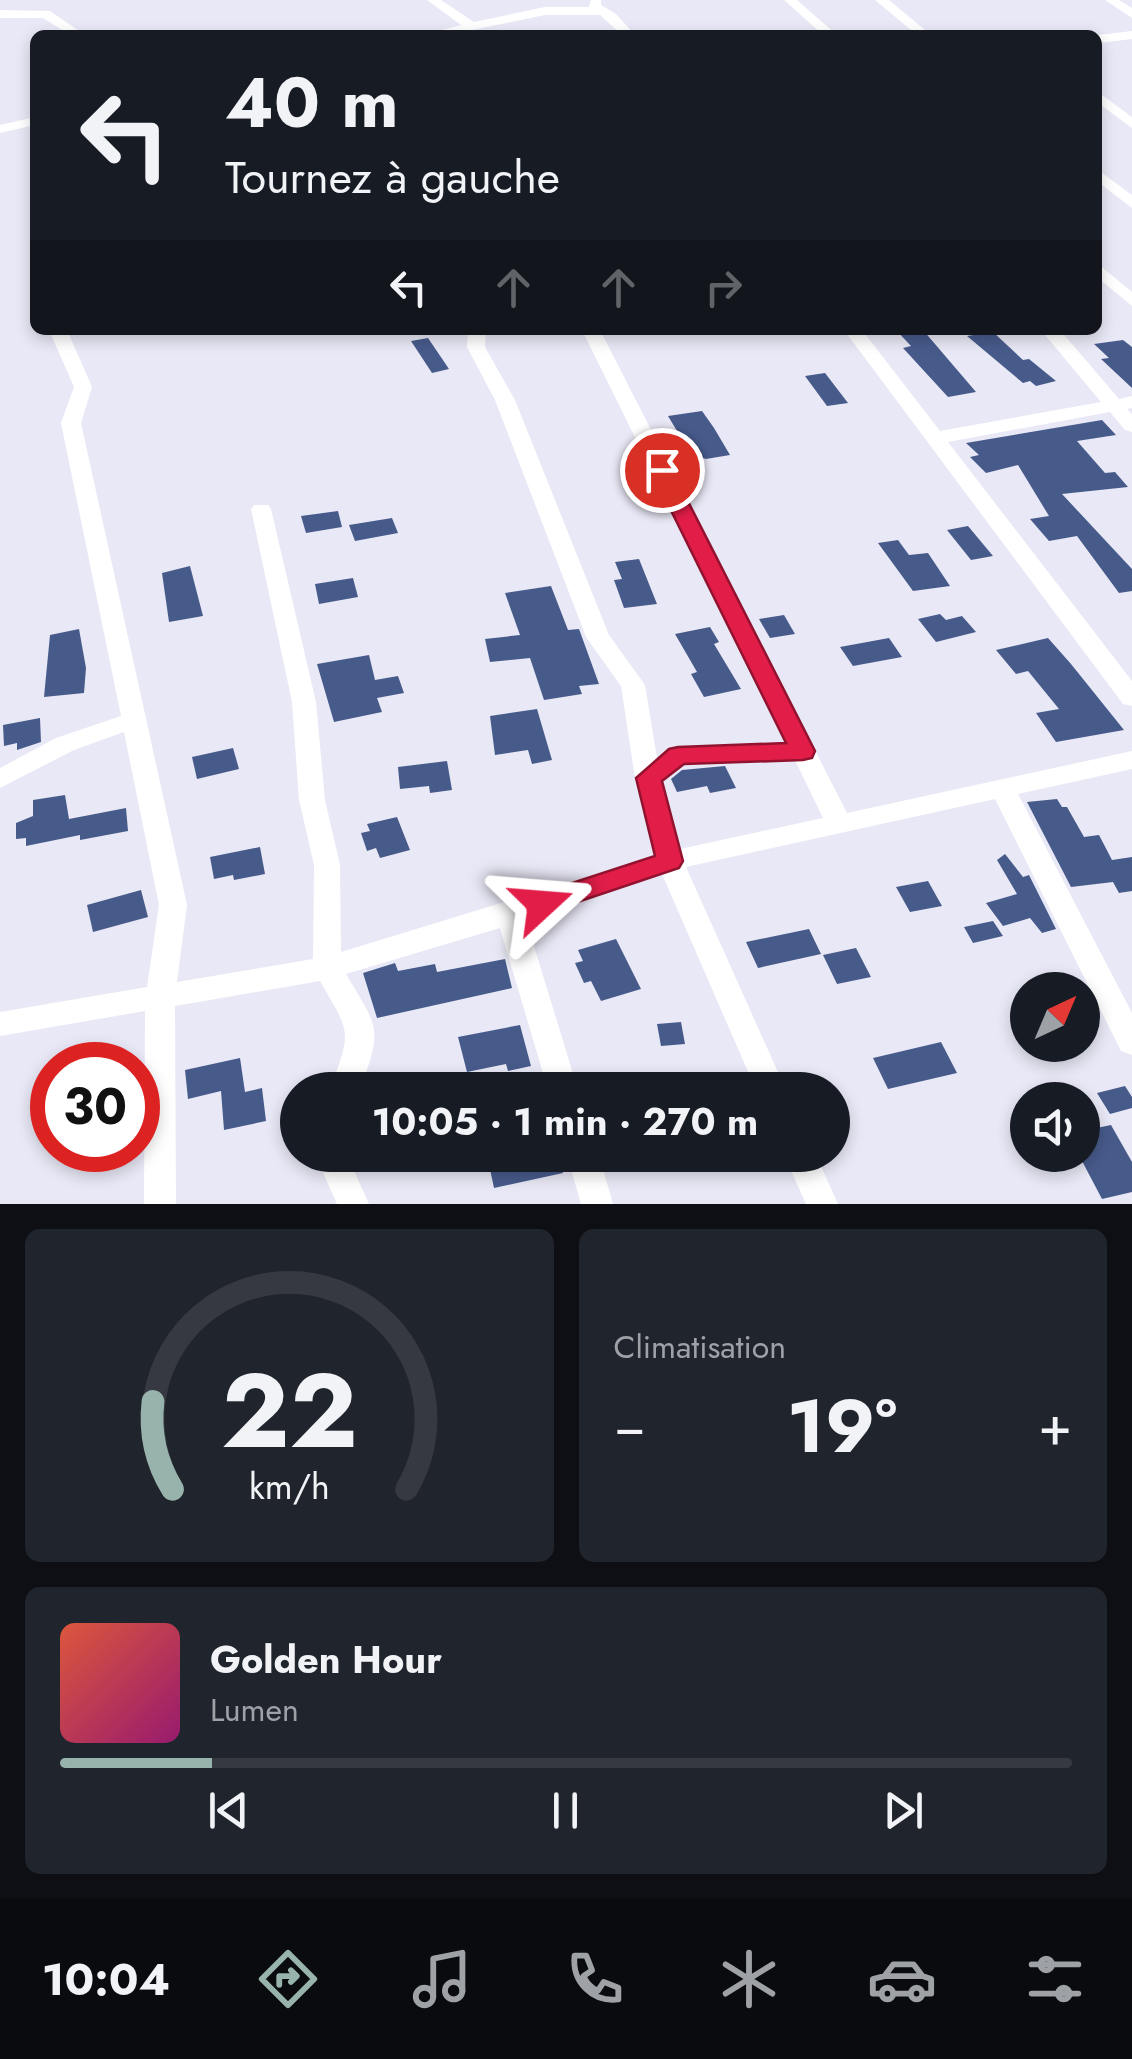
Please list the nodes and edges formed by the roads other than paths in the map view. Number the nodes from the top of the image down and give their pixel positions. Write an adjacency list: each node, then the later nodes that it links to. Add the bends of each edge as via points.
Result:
1 (433, 0): 10 (street)
2 (530, 0): 7 (street)
3 (790, 0): 14 (street)
4 (881, 0): 15 (street)
5 (1111, 0): 9 (street)
6 (600, 5): 7 (street); 13 (street)
7 (545, 10): 10 (street)
8 (0, 14): 11 (street, via 46,14)
9 (1132, 14)
10 (470, 26): 12 (street)
11 (72, 30)
12 (452, 30)
13 (624, 30)
14 (824, 30)
15 (919, 30)
16 (1129, 38): 17 (street)
17 (1102, 39)
18 (1102, 99): 20 (street)
19 (30, 122): 21 (street)
20 (1132, 124)
21 (0, 129)
22 (1102, 178): 23 (street)
23 (1132, 203)
24 (1102, 274): 25 (street)
25 (1132, 302)
26 (60, 335): 36 (street, via 82,387 70,423)
27 (477, 335): 39 (street, via 476,346 505,400 598,637 633,686)
28 (594, 335): 37 (street)
29 (857, 335): 33 (street)
30 (1055, 335): 31 (street)
31 (1123, 404): 32 (street); 33 (street)
32 (1132, 426)
33 (937, 438): 35 (street)
34 (260, 509): 45 (street, via 304,702 312,800 326,866)
35 (1132, 698)
36 (134, 720): 40 (street, via 65,744); 46 (street, via 174,904)
37 (803, 751): 39 (street, via 678,756); 42 (street)
38 (1132, 760): 41 (street)
39 (648, 778): 43 (street)
40 (0, 779)
41 (1002, 788): 42 (street); 48 (street)
42 (839, 823): 43 (street)
43 (670, 861): 44 (street); 51 (street)
44 (510, 914): 45 (street); 50 (street)
45 (327, 968): 46 (street); 49 (street, via 358,1020 362,1041)
46 (160, 996): 47 (street); 55 (street)
47 (0, 1024)
48 (1132, 1042)
49 (351, 1072)
50 (558, 1072)
51 (763, 1072)
52 (340, 1172): 56 (street)
53 (588, 1172): 57 (street)
54 (808, 1172): 58 (street)
55 (160, 1204)
56 (354, 1204)
57 (598, 1204)
58 (822, 1204)

